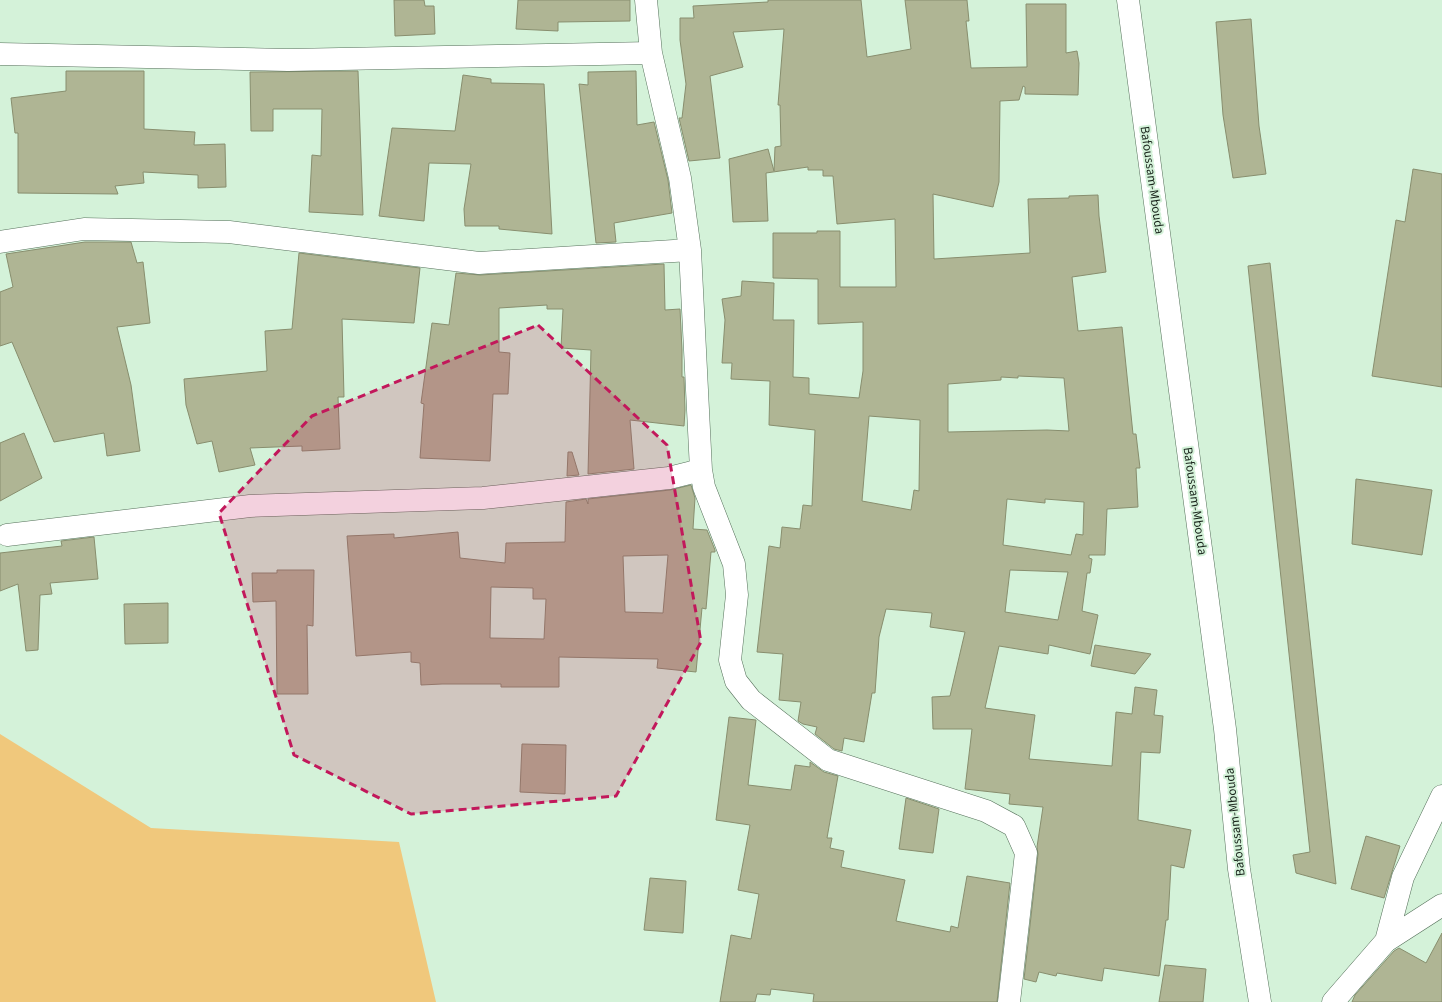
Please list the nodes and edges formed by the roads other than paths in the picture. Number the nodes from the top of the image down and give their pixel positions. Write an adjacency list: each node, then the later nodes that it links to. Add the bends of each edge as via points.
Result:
1 (646, 0): 4 (main road)
2 (1128, 0): 13 (main road, Bafoussam-Mbouda, via 1225,729 1239,869)
3 (0, 54): 4 (main road, via 288,60)
4 (651, 54): 6 (main road, via 680,178)
5 (0, 242): 6 (main road, via 84,229 229,232 479,262)
6 (690, 250): 7 (main road)
7 (701, 470): 8 (main road, via 669,478 483,498 250,506); 12 (main road, via 704,487 734,564 737,595 730,660 736,681 751,700 828,760 986,811 1014,826 1026,853)
8 (8, 535)
9 (1442, 796): 11 (main road, via 1403,877)
10 (1442, 905): 11 (main road)
11 (1386, 941): 14 (main road)
12 (1009, 1002)
13 (1260, 1002)
14 (1333, 1002)

